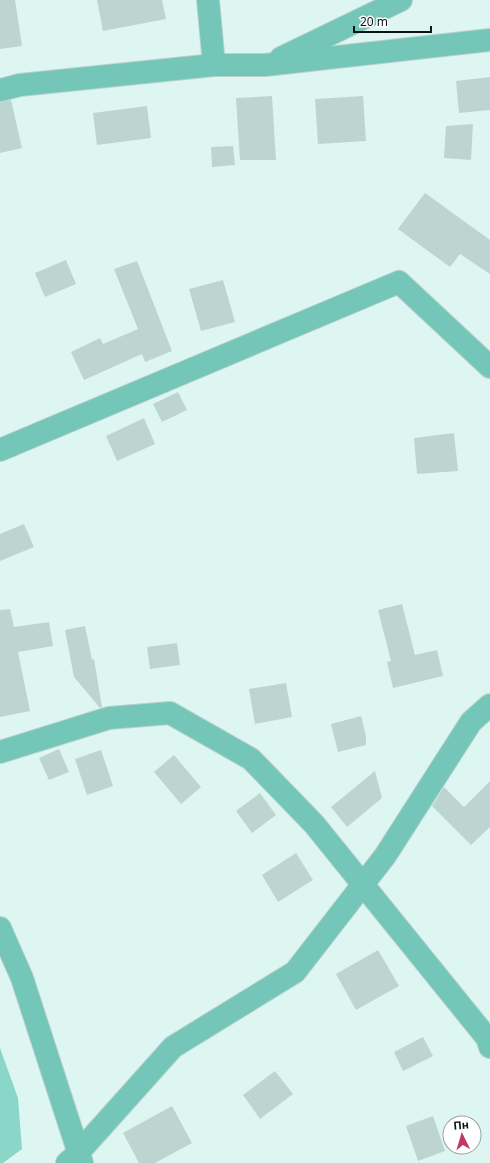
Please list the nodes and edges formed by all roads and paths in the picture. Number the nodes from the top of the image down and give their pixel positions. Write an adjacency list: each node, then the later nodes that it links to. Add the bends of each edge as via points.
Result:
1 (208, 0): 4 (street)
2 (401, 0): 5 (street)
3 (490, 40): 5 (street)
4 (214, 65): 5 (street); 6 (street, via 20,85)
5 (265, 65)
6 (0, 90)
7 (490, 367): 8 (street, via 399,282)
8 (0, 450)
9 (490, 704): 11 (street, via 471,722 385,856)
10 (0, 752): 11 (street, via 109,718 170,713 251,759 314,824)
11 (363, 884): 13 (street, via 487,1038); 14 (street, via 295,972 173,1047)
12 (0, 928): 14 (street, via 22,978)
13 (490, 1047)
14 (76, 1159)

